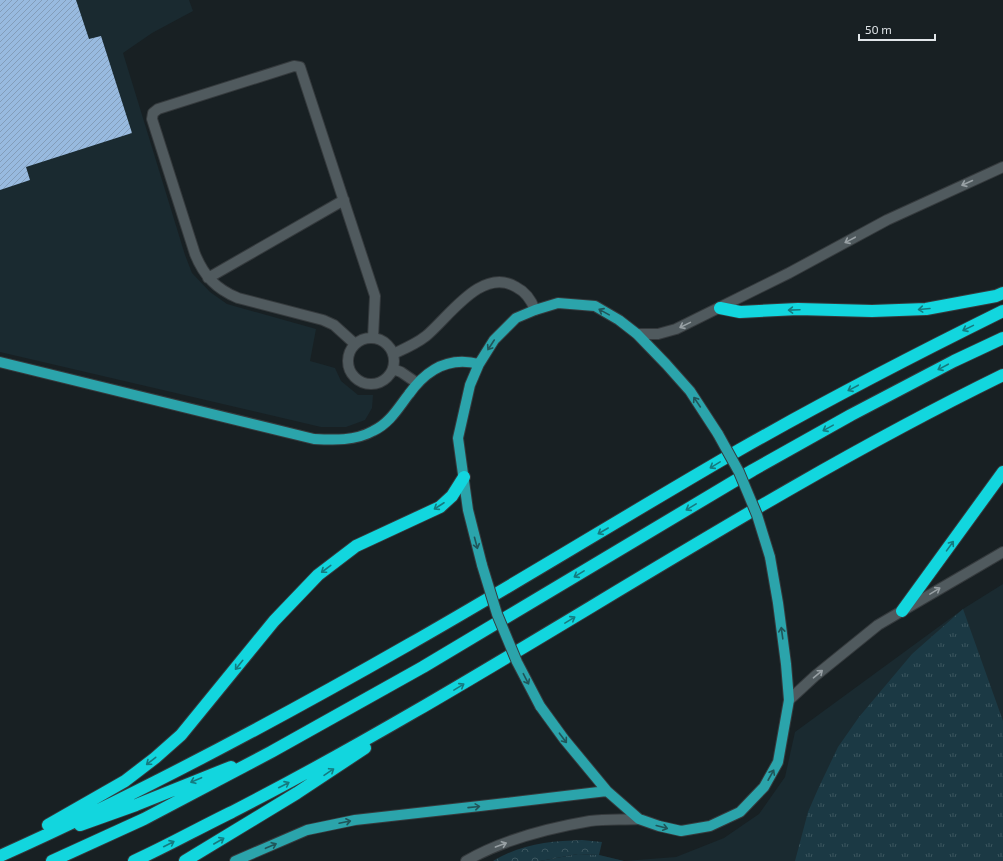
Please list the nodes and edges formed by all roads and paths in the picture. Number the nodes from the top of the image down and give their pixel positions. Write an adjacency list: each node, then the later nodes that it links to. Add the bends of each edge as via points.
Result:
1 (1003, 167): 5 (street, one-way to 5, via 887,220)
2 (344, 200): 3 (street); 3 (street, via 300,67 294,66 158,109 153,113 152,119 195,254); 9 (street, via 375,296)
3 (208, 278): 11 (street, via 238,298 323,320 334,325)
4 (1003, 293): 5 (highway, one-way to 5, via 926,309 798,309 740,312)
5 (720, 308): 8 (street, one-way to 8, via 676,329 658,334)
6 (535, 310): 8 (main road, one-way to 6, via 595,306 558,303); 12 (street, via 531,300 514,285 500,281 485,284 417,342); 14 (main road, one-way to 14, via 516,318 494,340)
7 (1003, 311): 28 (highway, one-way to 28, via 741,449 408,645 265,724 133,793)
8 (637, 334): 23 (main road, one-way to 8, bridge, via 786,664 770,557 757,515 739,472 690,391)
9 (373, 338): 11 (street); 12 (street, via 386,343)
10 (1003, 338): 24 (highway, one-way to 24, via 851,415 423,667)
11 (355, 344): 15 (street, via 349,353 348,365 355,378 376,384 389,376)
12 (394, 354): 15 (street)
13 (0, 362): 17 (main road, via 314,439 338,440 359,437 373,431 396,413)
14 (479, 364): 17 (main road, via 468,361 445,364); 19 (main road, via 470,385 458,438)
15 (393, 369): 17 (street)
16 (1003, 375): 22 (highway, one-way to 16, via 769,501 869,444)
17 (417, 383)
18 (1003, 472): 21 (highway, one-way to 18)
19 (464, 477): 25 (main road, one-way to 25, bridge, via 468,510 482,565 497,614 517,662 540,706); 27 (highway, one-way to 27, via 452,496 440,507 356,546 318,575 274,621 181,735 155,758 125,781 92,801)
20 (1003, 552): 21 (street, one-way to 20)
21 (902, 611): 23 (street, one-way to 21, via 878,625)
22 (443, 696): 31 (highway, one-way to 22, via 289,782); 32 (highway, one-way to 22, via 297,793)
23 (788, 700): 26 (main road, one-way to 23, via 681,831 710,826 740,812 764,787 778,762)
24 (271, 752): 28 (highway, one-way to 28); 30 (highway, via 144,819)
25 (607, 790): 26 (main road); 33 (main road, one-way to 25, via 307,830 355,820)
26 (639, 819): 34 (street, one-way to 26, via 482,852 528,835 590,821)
27 (0, 848)
28 (13, 850): 29 (highway)
29 (0, 856)
30 (52, 861)
31 (134, 861)
32 (185, 861)
33 (235, 861)
34 (466, 861)

